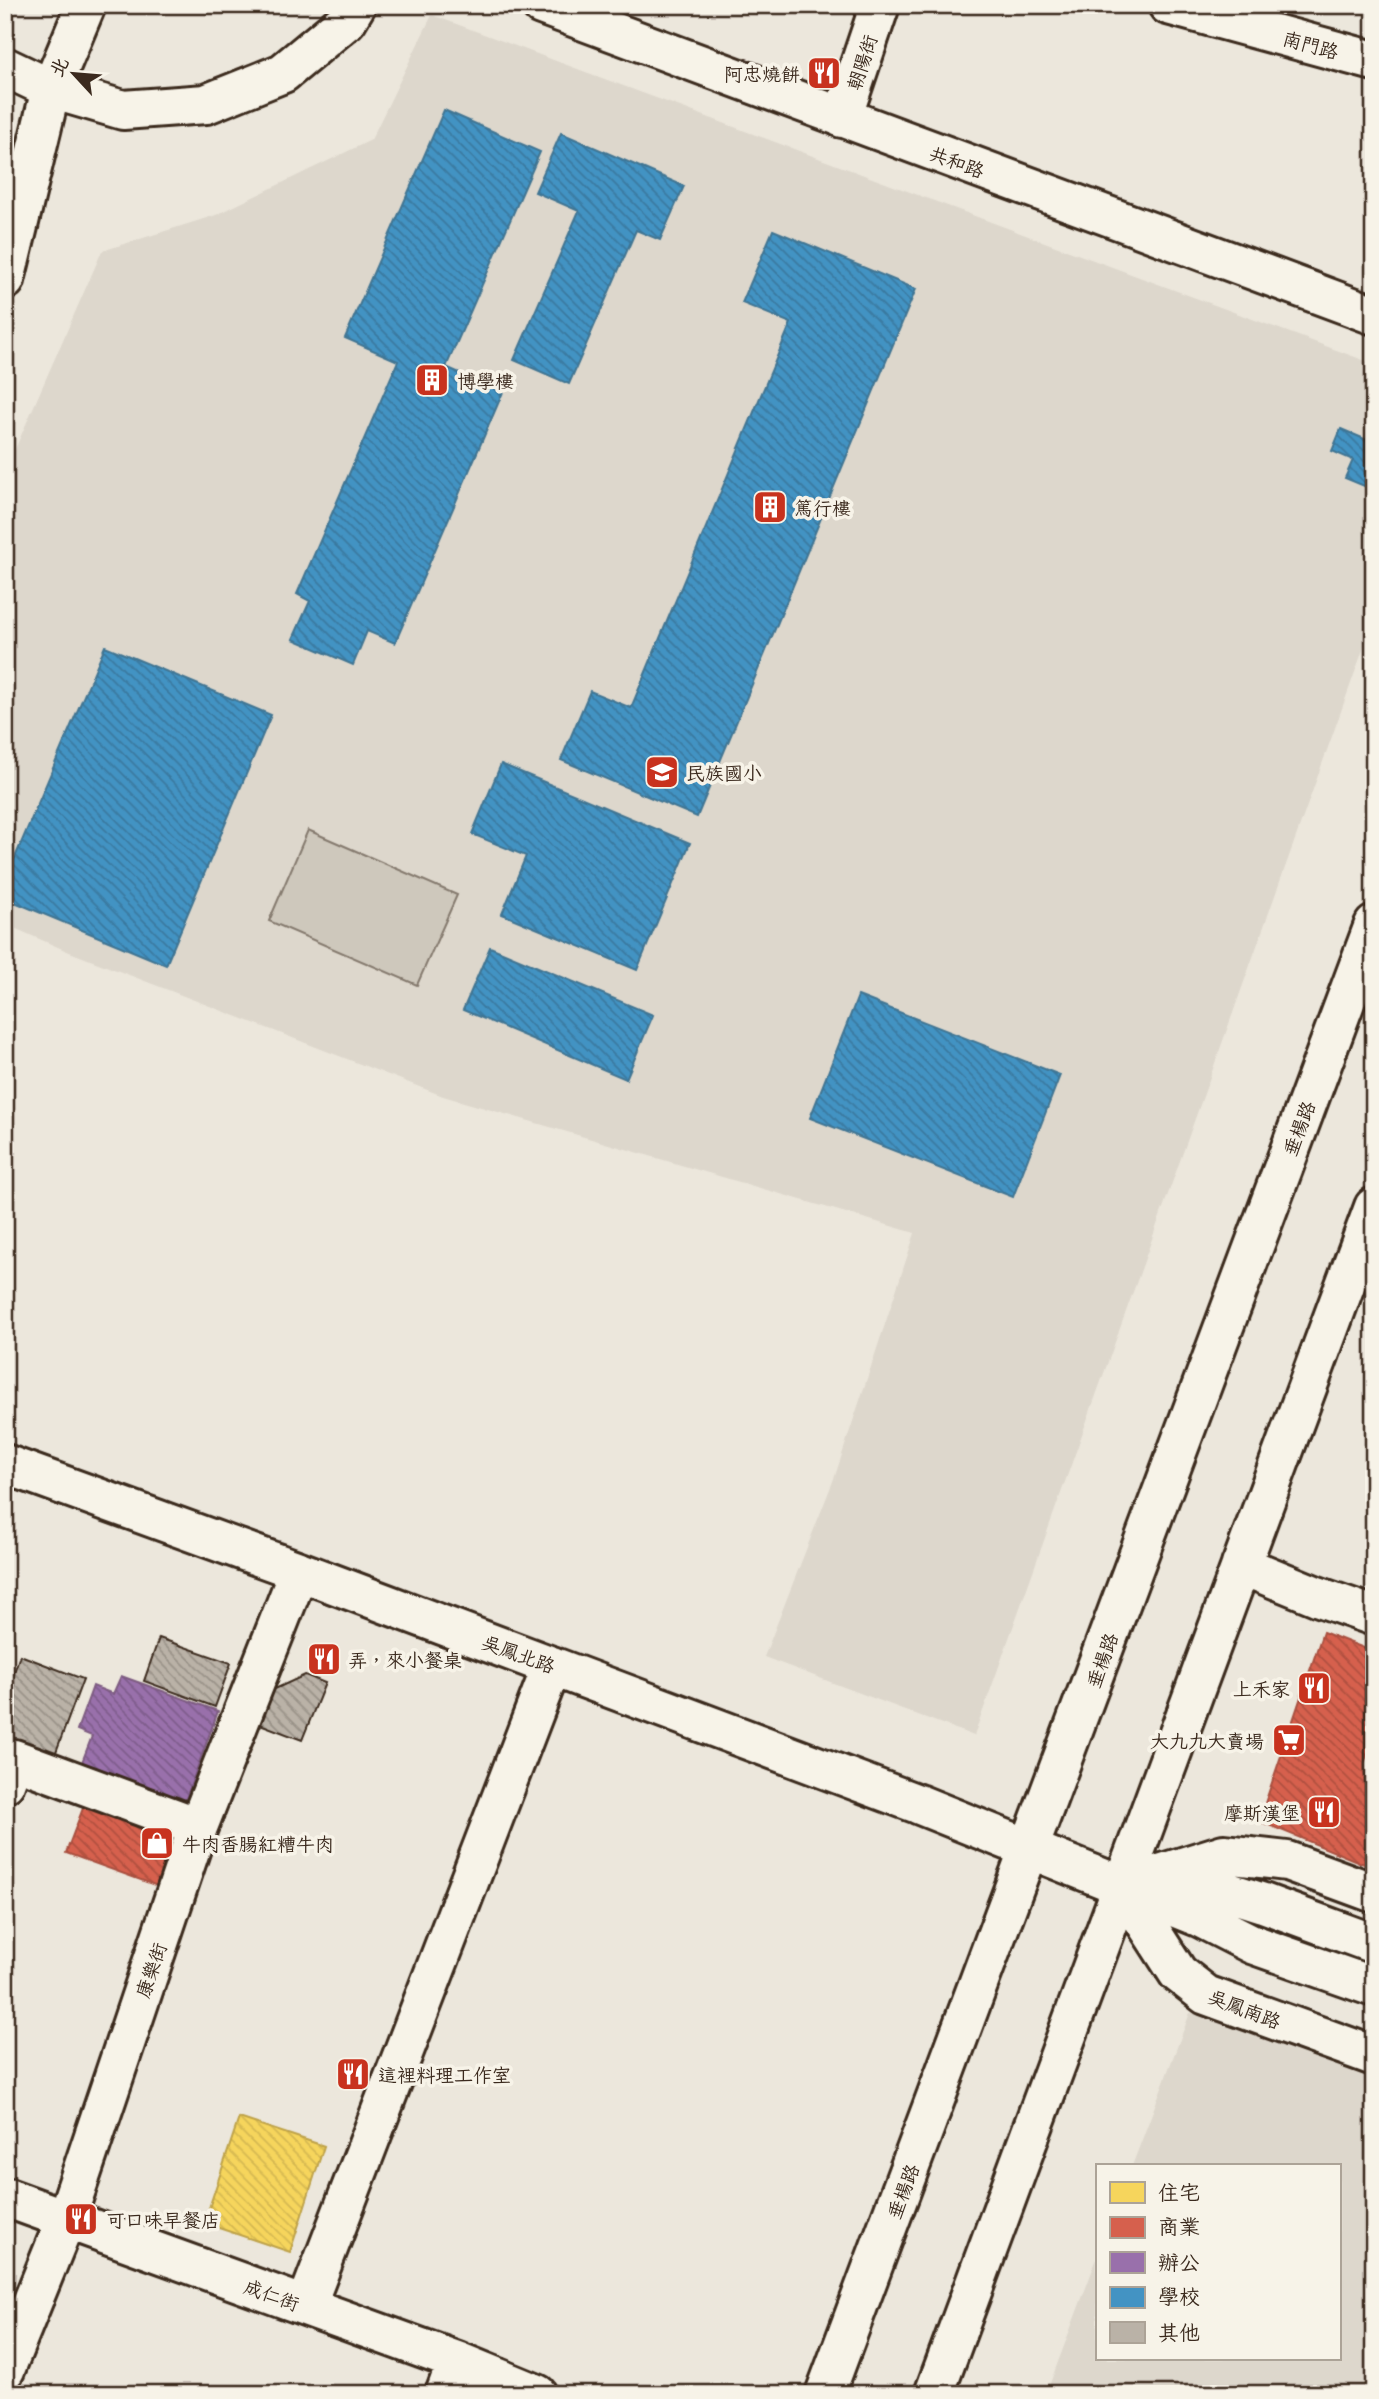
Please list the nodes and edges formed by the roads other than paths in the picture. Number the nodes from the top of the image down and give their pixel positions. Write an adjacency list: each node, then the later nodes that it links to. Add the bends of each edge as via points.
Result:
1 (86, 5): 8 (street)
2 (356, 5): 8 (street, via 347,20 283,73 206,104 123,110)
3 (541, 5): 9 (street, 共和路)
4 (880, 5): 9 (street, 朝陽街)
5 (1168, 5): 6 (street, 南門路)
6 (1374, 61)
7 (5, 67): 8 (street)
8 (51, 89): 10 (street)
9 (842, 118): 11 (street, 共和路)
10 (5, 280)
11 (1374, 315)
12 (1374, 925): 21 (street, 垂楊路)
13 (1374, 1207): 15 (street)
14 (5, 1464): 16 (street, 吳鳳北路)
15 (1241, 1565): 17 (street); 22 (street)
16 (299, 1571): 18 (street, 吳鳳北路); 20 (street, 康樂街)
17 (1374, 1616)
18 (552, 1666): 21 (street, 吳鳳北路); 29 (street)
19 (5, 1783): 20 (street, via 14,1759)
20 (198, 1827): 28 (street, 康樂街)
21 (1031, 1848): 22 (street, 吳鳳北路); 33 (street, 垂楊路)
22 (1122, 1886): 23 (street, via 1224,1854 1287,1861); 24 (street, via 1212,1887); 25 (street, via 1252,1944); 26 (street, 吳鳳南路, via 1178,1973 1206,1995); 34 (street)
23 (1374, 1893)
24 (1374, 1944)
25 (1374, 1987)
26 (1374, 2056)
27 (5, 2197): 28 (street, 成仁街)
28 (66, 2218): 29 (street, 成仁街); 30 (street, 康樂街)
29 (306, 2306): 31 (street, 成仁街)
30 (5, 2370)
31 (451, 2377): 32 (street, 成仁街)
32 (537, 2394)
33 (825, 2394)
34 (934, 2394)

